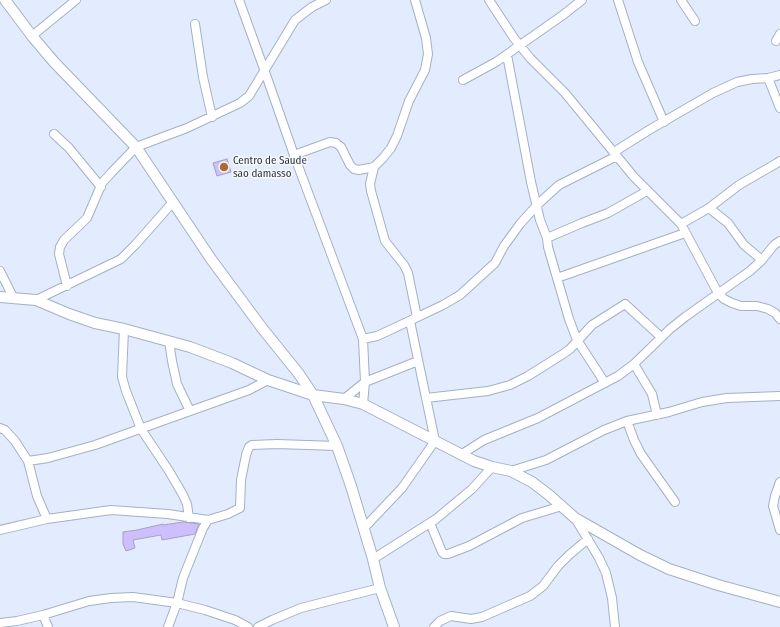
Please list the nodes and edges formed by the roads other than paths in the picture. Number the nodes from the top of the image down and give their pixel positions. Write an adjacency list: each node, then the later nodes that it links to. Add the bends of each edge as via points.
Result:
1 (4, 0): 10 (street); 13 (street)
2 (76, 0): 13 (street)
3 (239, 0): 16 (street)
4 (326, 0): 16 (street, via 295,20)
5 (415, 0): 28 (street, via 426,38 428,54 425,70 390,148)
6 (489, 0): 14 (street)
7 (582, 0): 14 (street)
8 (618, 0): 22 (street, via 638,62)
9 (681, 0): 11 (street)
10 (0, 8)
11 (695, 20)
12 (195, 24): 21 (street)
13 (32, 36): 24 (street)
14 (521, 45): 15 (street); 25 (street)
15 (507, 55): 19 (street); 32 (street)
16 (264, 69): 21 (street, via 249,96); 26 (street)
17 (780, 75): 18 (street)
18 (768, 78): 20 (street); 22 (street, via 737,82)
19 (463, 80)
20 (780, 108)
21 (212, 117): 24 (street)
22 (664, 122): 25 (street)
23 (54, 134): 29 (street)
24 (136, 147): 29 (street); 31 (street)
25 (615, 154): 30 (street); 32 (street, via 559,185)
26 (294, 155): 28 (street, via 330,142 341,147 354,169); 50 (street)
27 (780, 161): 33 (street, via 739,185)
28 (374, 167): 46 (street, via 371,191 385,241 408,273)
29 (101, 187): 41 (street, via 87,218 60,247 59,254)
30 (647, 191): 34 (street); 36 (street, via 608,213)
31 (173, 202): 41 (street, via 121,259); 58 (street, via 211,259)
32 (537, 205): 36 (street); 46 (street, via 504,246 495,263 481,276 460,295)
33 (709, 208): 34 (street); 38 (street, via 728,223 744,245)
34 (680, 224): 35 (street)
35 (685, 233): 40 (street); 42 (street)
36 (546, 238): 40 (street)
37 (780, 241): 38 (street)
38 (762, 260): 42 (street)
39 (0, 271): 44 (street)
40 (557, 278): 51 (street)
41 (67, 286): 45 (street)
42 (718, 293): 47 (street, via 724,299 741,306 768,309); 49 (street)
43 (0, 297): 44 (street)
44 (14, 299): 45 (street)
45 (36, 300): 48 (street, via 95,324)
46 (414, 319): 50 (street, via 377,336); 53 (street)
47 (780, 319)
48 (124, 329): 52 (street); 67 (street, via 122,377)
49 (661, 337): 51 (street, via 625,304 592,325); 54 (street)
50 (363, 339): 56 (street)
51 (577, 340): 57 (street); 60 (street, via 570,349 510,385 488,391)
52 (169, 341): 55 (street, via 232,362); 63 (street, via 177,384)
53 (418, 361): 56 (street); 60 (street)
54 (634, 364): 57 (street); 64 (street, via 652,394)
55 (268, 380): 58 (street); 63 (street, via 249,390)
56 (365, 382): 61 (street); 62 (street)
57 (605, 383): 70 (street, via 538,418 484,440)
58 (313, 395): 61 (street); 69 (street)
59 (780, 396): 64 (street, via 721,399)
60 (426, 398): 68 (street)
61 (344, 399): 62 (street)
62 (363, 404): 68 (street)
63 (190, 411): 67 (street)
64 (657, 415): 65 (street)
65 (627, 421): 73 (street, via 546,460); 75 (street, via 641,454)
66 (0, 428): 71 (street, via 15,441)
67 (141, 429): 71 (street, via 95,445); 77 (street, via 183,495)
68 (435, 441): 70 (street); 82 (street, via 409,480)
69 (337, 446): 80 (street, via 252,445 246,455 241,480 240,508); 82 (street)
70 (462, 454): 72 (street)
71 (28, 461): 79 (street, via 37,496)
72 (492, 467): 73 (street); 81 (street, via 452,507)
73 (511, 471): 76 (street, via 532,482)
74 (780, 482): 84 (street, via 773,506)
75 (675, 502)
76 (562, 506): 78 (street); 81 (street, via 522,518 448,554 442,552)
77 (189, 518): 79 (street, via 111,510); 80 (street)
78 (575, 518): 85 (street); 88 (street, via 669,569)
79 (47, 519): 83 (street)
80 (208, 520): 89 (street, via 183,578)
81 (430, 523): 86 (street)
82 (364, 528): 86 (street)
83 (0, 530)
84 (780, 530)
85 (588, 539): 97 (street, via 530,596 476,619 455,616 440,621); 98 (street, via 606,573)
86 (373, 559): 87 (street)
87 (380, 588): 95 (street, via 301,608); 96 (street)
88 (780, 602)
89 (177, 603): 90 (street, via 134,597 111,598 88,601); 93 (street); 94 (street, via 212,612)
90 (42, 615): 91 (street, via 17,622); 92 (street)
91 (0, 623)
92 (48, 627)
93 (168, 627)
94 (248, 627)
95 (258, 627)
96 (394, 627)
97 (434, 627)
98 (615, 627)

